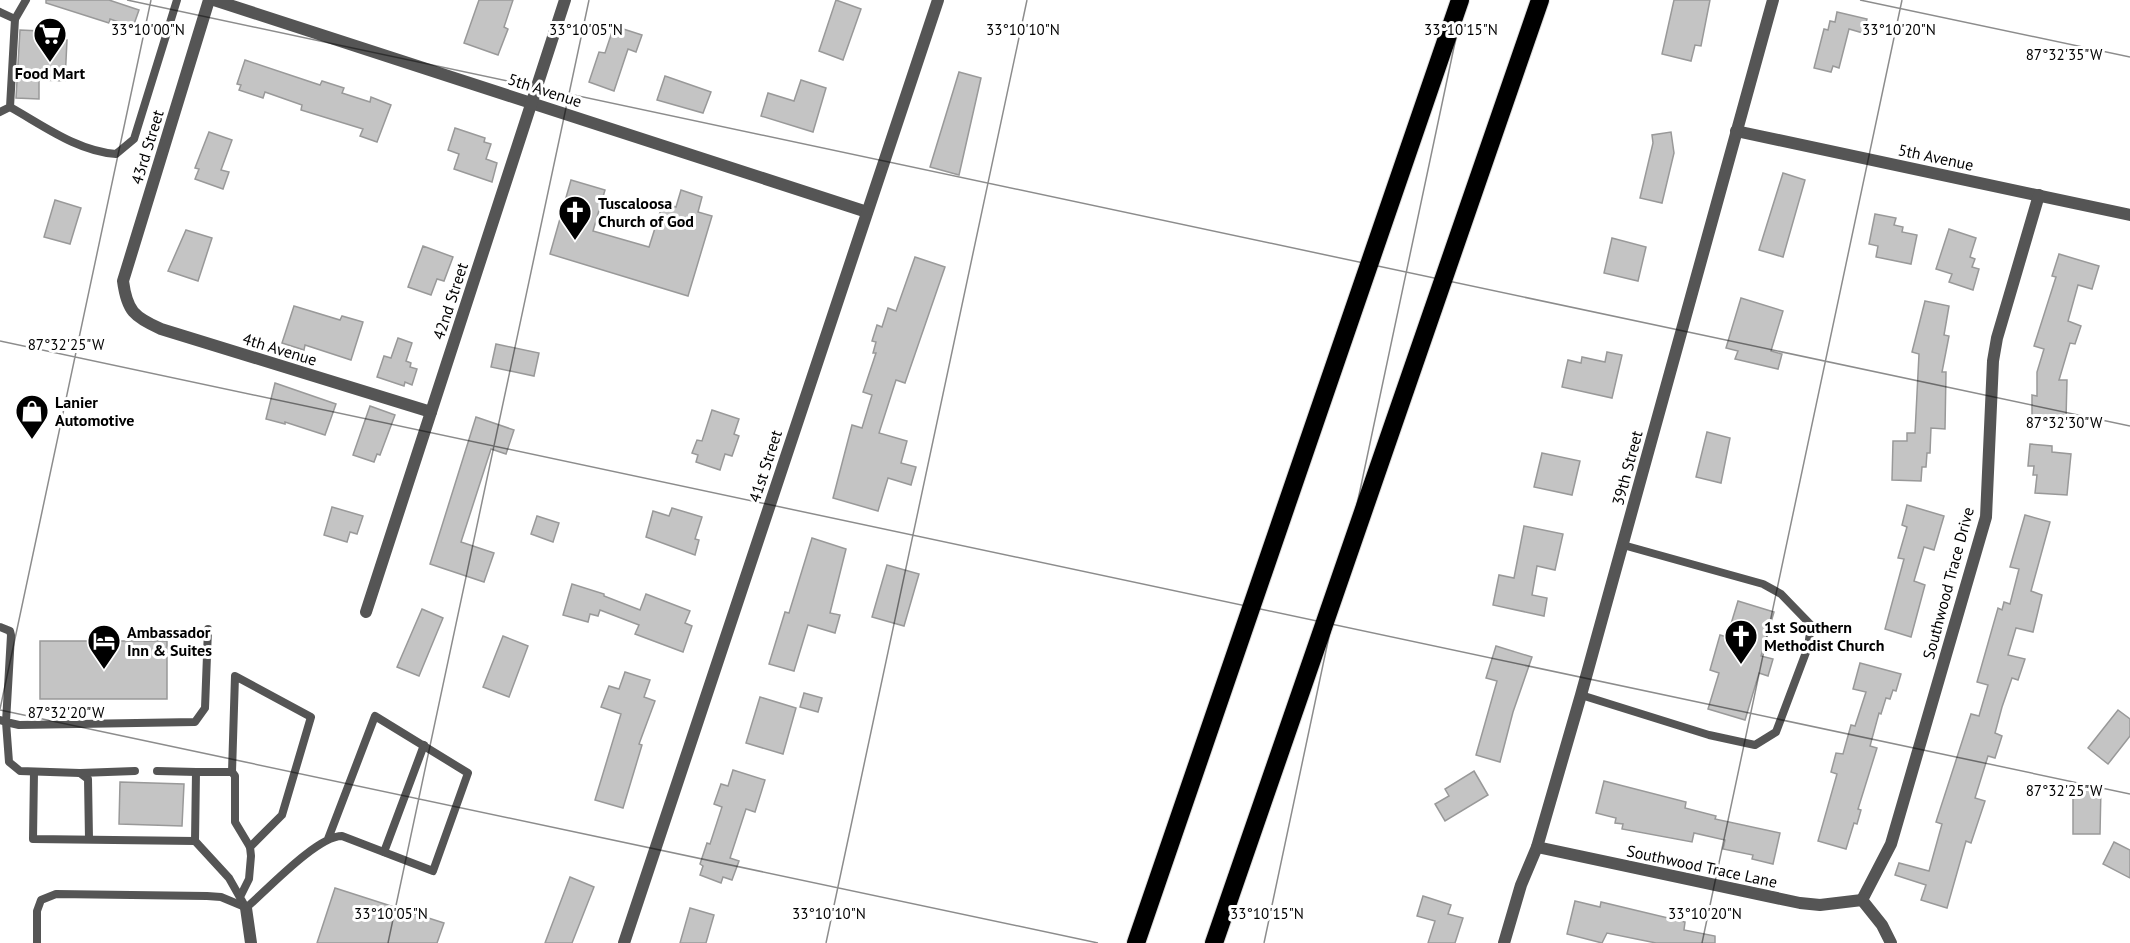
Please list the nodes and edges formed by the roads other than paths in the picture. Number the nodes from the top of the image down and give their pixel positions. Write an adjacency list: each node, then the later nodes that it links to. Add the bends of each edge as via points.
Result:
1 (26, 0): 11 (lane)
2 (177, 0): 13 (lane, via 134,139 116,154 95,153)
3 (209, 0): 19 (street, 43rd Street, via 123,281)
4 (214, 0): 12 (street, 5th Avenue)
5 (565, 0): 12 (street, 42nd Street)
6 (938, 0): 17 (street, 41st Street)
7 (1460, 0): 45 (highway)
8 (1540, 0): 46 (highway)
9 (1773, 0): 15 (street, 39th Street)
10 (0, 12): 11 (lane)
11 (15, 19): 13 (lane)
12 (531, 103): 17 (street, 5th Avenue); 20 (street, 42nd Street)
13 (10, 107): 14 (lane)
14 (0, 112)
15 (1736, 131): 16 (street, 5th Avenue); 21 (street, 39th Street)
16 (2039, 195): 18 (street, 5th Avenue); 40 (street, Southwood Trace Drive, via 1993,361 1986,517 1891,844)
17 (867, 212): 44 (street, 41st Street)
18 (2130, 215)
19 (126, 305): 20 (street, 4th Avenue, via 142,321 161,329)
20 (431, 412): 22 (street, 42nd Street)
21 (1623, 545): 25 (street, 39th Street); 25 (lane, via 1763,584 1781,594 1811,625 1808,647 1776,732 1755,745 1731,742)
22 (366, 612)
23 (0, 627): 26 (lane, via 11,635)
24 (208, 629): 26 (lane, via 205,708 195,722 19,725)
25 (1581, 695): 38 (street, 39th Street)
26 (3, 721): 30 (lane, via 9,762 20,771)
27 (424, 745): 35 (lane, via 375,716); 39 (lane); 39 (lane, via 468,773 433,871)
28 (135, 771): 33 (lane)
29 (157, 771): 31 (lane)
30 (34, 772): 33 (lane); 34 (lane, via 33,839)
31 (196, 772): 32 (lane); 36 (lane)
32 (232, 772): 37 (lane, via 236,780 236,828); 37 (lane, via 235,676 311,717 282,815)
33 (80, 773): 34 (lane, via 88,779)
34 (89, 839): 36 (lane)
35 (328, 839): 39 (lane, via 342,836); 41 (lane)
36 (195, 842): 41 (lane, via 229,878)
37 (250, 847): 41 (lane, via 251,869)
38 (1537, 847): 40 (street, Southwood Trace Lane, via 1800,903); 47 (street, 39th Street)
39 (384, 852)
40 (1862, 900): 48 (street)
41 (243, 902): 42 (lane, via 207,896 56,894 41,900); 43 (street)
42 (37, 943)
43 (251, 943)
44 (624, 943)
45 (1136, 943)
46 (1214, 943)
47 (1504, 943)
48 (1891, 943)

